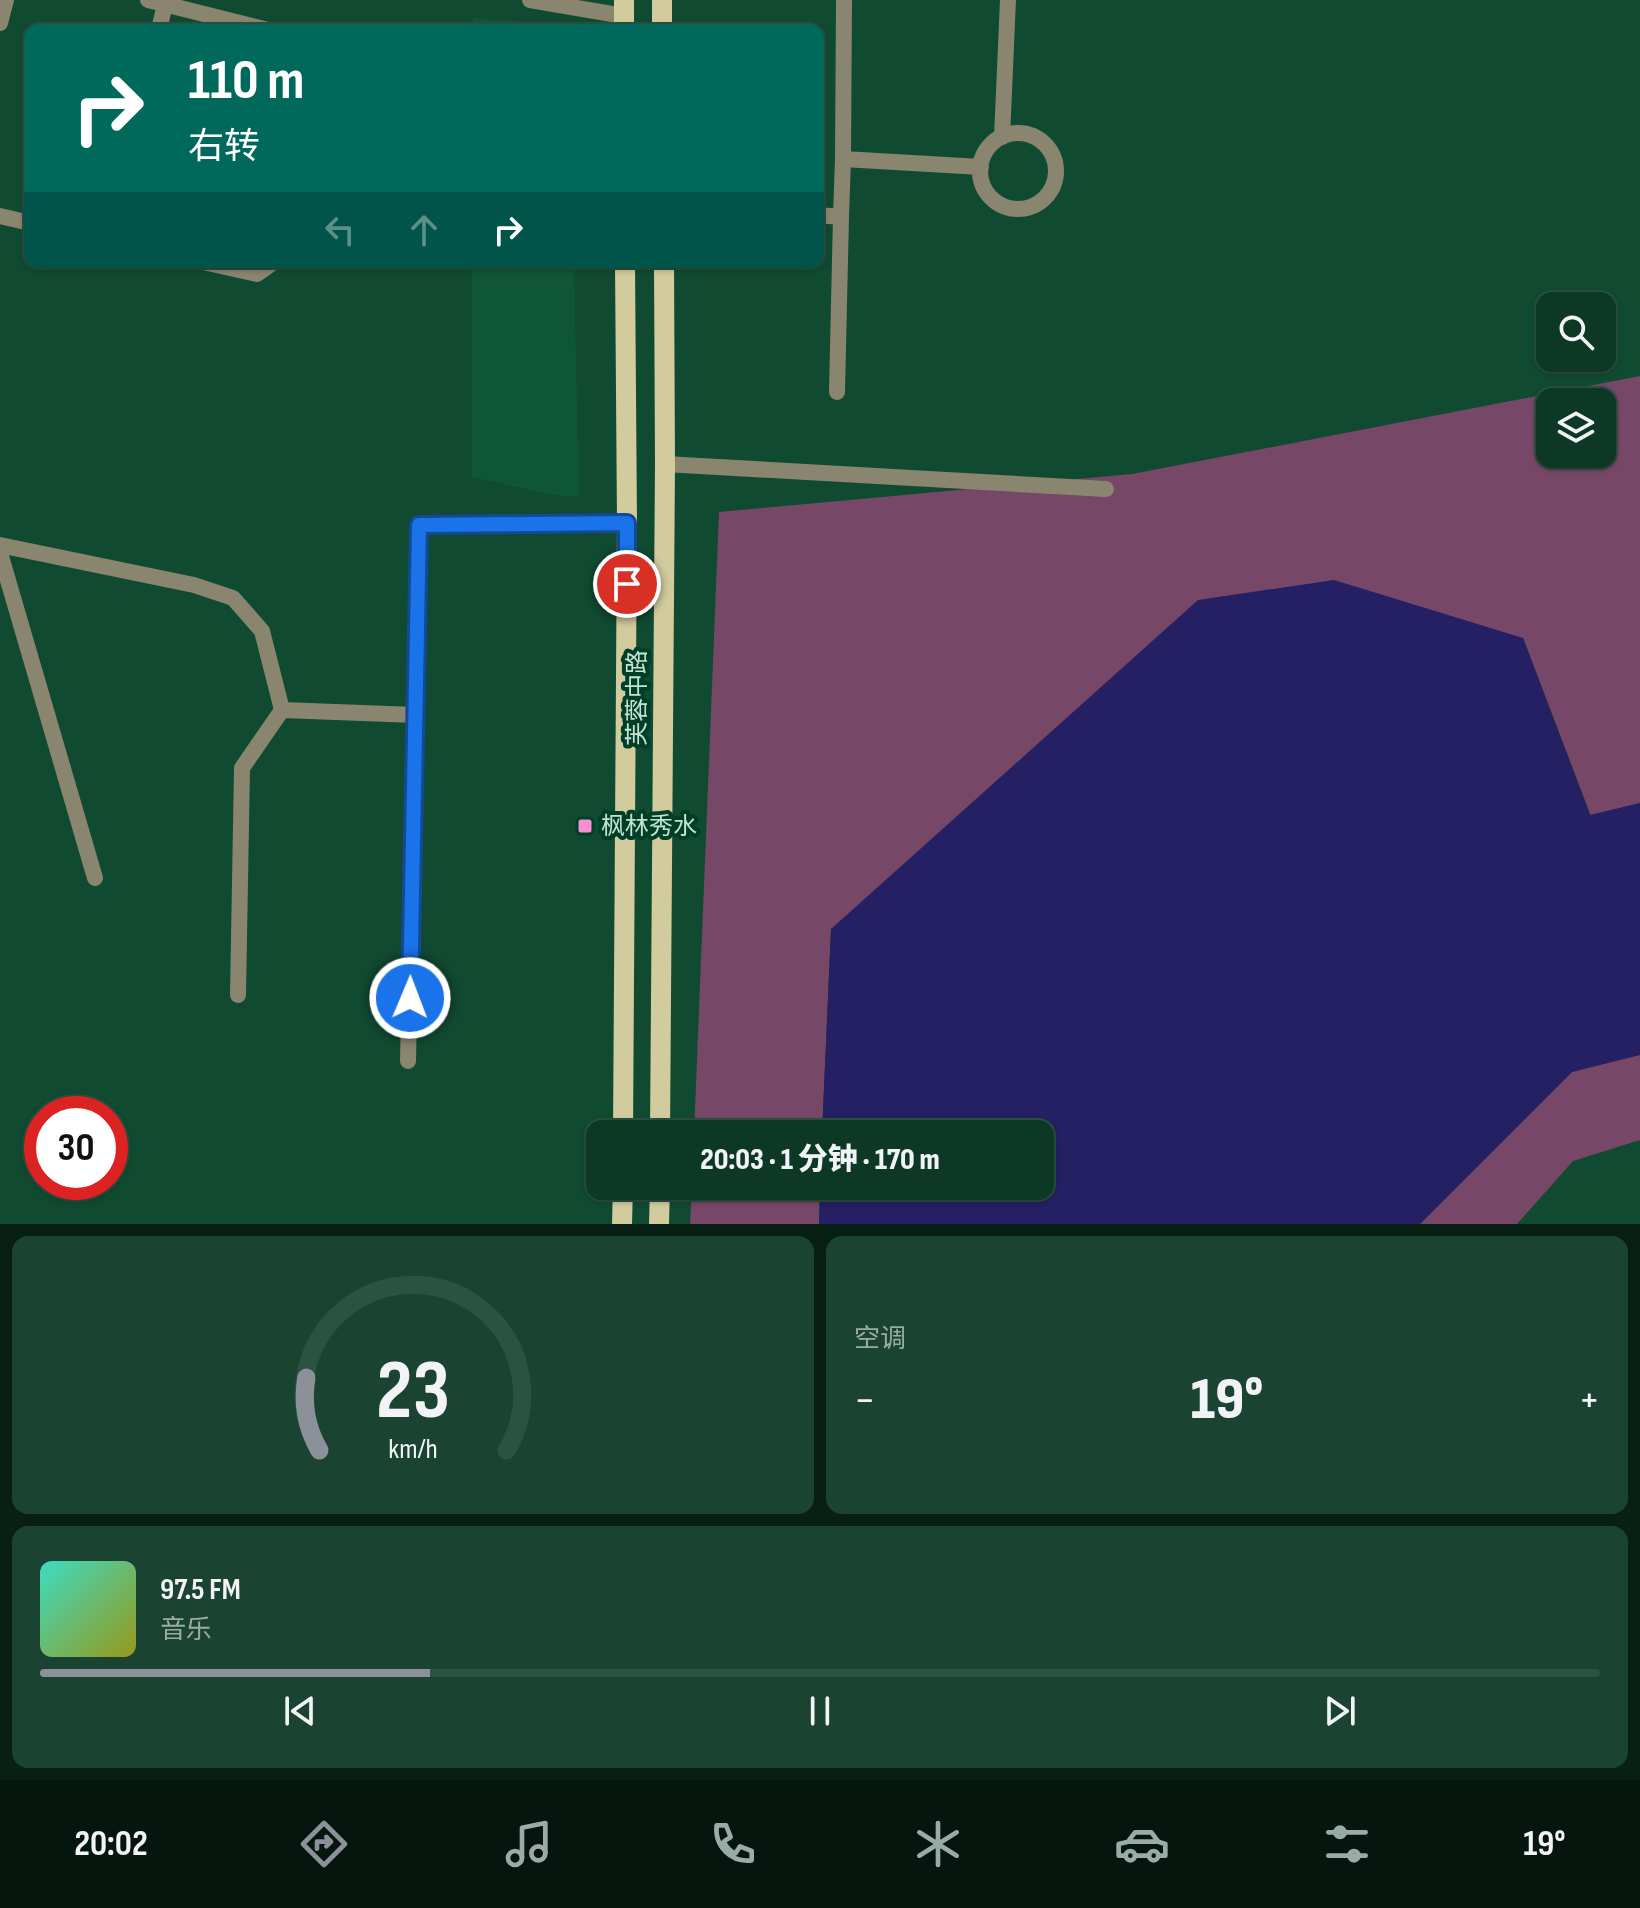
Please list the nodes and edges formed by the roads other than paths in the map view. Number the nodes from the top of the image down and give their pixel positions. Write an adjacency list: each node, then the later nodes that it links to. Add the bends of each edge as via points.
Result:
1 (6, 0): 8 (street)
2 (530, 0): 7 (street)
3 (662, 0): 11 (main road)
4 (844, 0): 13 (street)
5 (1008, 0): 12 (street)
6 (157, 2): 9 (street); 10 (street)
7 (624, 15)
8 (0, 23)
9 (159, 24)
10 (244, 24)
11 (662, 24)
12 (1002, 137): 14 (street, via 991,144); 14 (street, via 1026,134 1048,147 1056,170 1049,194 1029,208 1004,207 985,191)
13 (843, 159): 14 (street); 17 (street)
14 (981, 167)
15 (0, 216): 18 (street)
16 (824, 216): 17 (street)
17 (841, 217): 23 (street)
18 (24, 222)
19 (230, 268): 20 (street, via 257,274)
20 (266, 268)
21 (625, 268): 26 (main road, 芙蓉中路)
22 (664, 268): 24 (main road, 芙蓉中路)
23 (837, 392)
24 (665, 464): 25 (street); 35 (main road, 芙蓉中路)
25 (1106, 489)
26 (627, 523): 30 (street, via 419,525); 34 (main road, 芙蓉中路)
27 (0, 545): 29 (street, via 194,585 233,598 262,631)
28 (0, 553): 31 (street)
29 (282, 710): 30 (street); 32 (street, via 242,768)
30 (416, 715): 33 (street)
31 (95, 878)
32 (238, 995)
33 (408, 1061)
34 (623, 1120)
35 (660, 1120)
36 (623, 1200): 38 (main road)
37 (660, 1200): 39 (main road)
38 (622, 1224)
39 (659, 1224)

